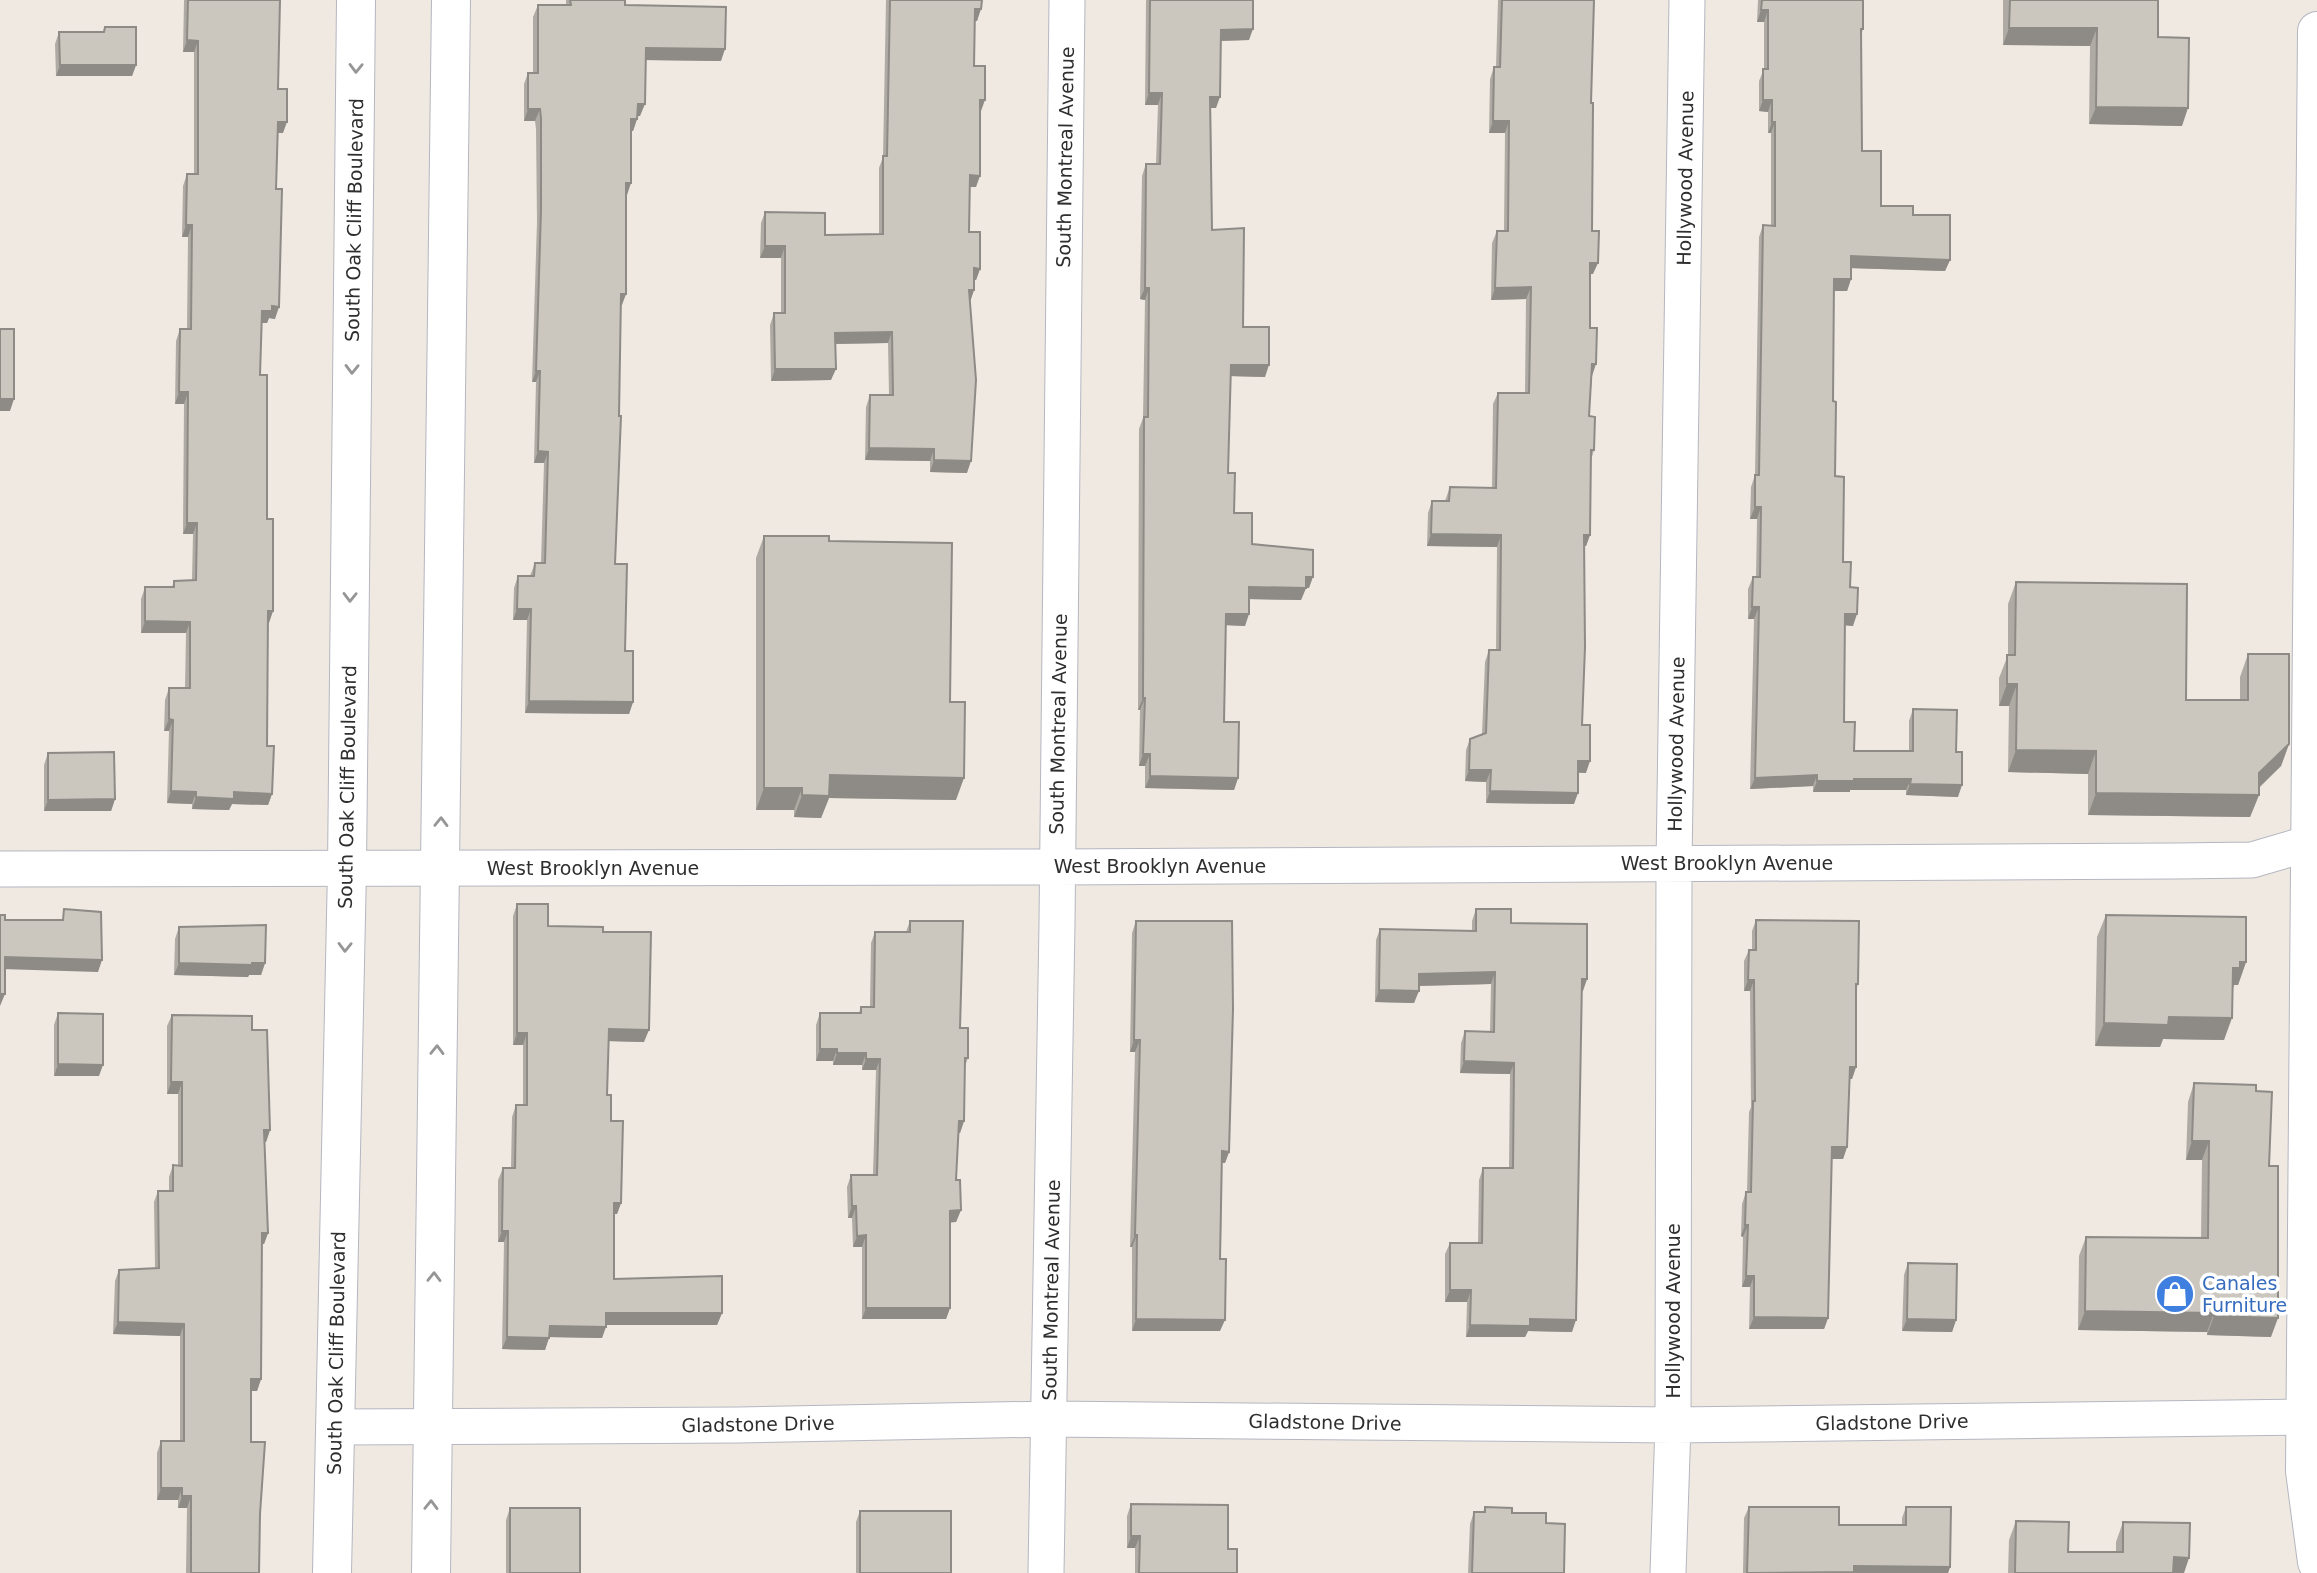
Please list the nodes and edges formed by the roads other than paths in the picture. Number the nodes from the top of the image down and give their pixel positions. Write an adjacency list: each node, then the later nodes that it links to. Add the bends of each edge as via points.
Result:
1 (356, 0): 11 (street, South Oak Cliff Boulevard, one-way to 11)
2 (450, 0): 12 (street, one-way to 2)
3 (1068, 0): 9 (street, South Montreal Avenue)
4 (1687, 0): 8 (street, Hollywood Avenue)
5 (2317, 32): 6 (street)
6 (2316, 176): 7 (street)
7 (2314, 842): 8 (street, West Brooklyn Avenue, via 2252,860); 13 (street)
8 (1674, 864): 9 (street, West Brooklyn Avenue); 15 (street, Hollywood Avenue)
9 (1057, 867): 12 (street, West Brooklyn Avenue); 14 (street, South Montreal Avenue)
10 (0, 869): 11 (street, West Brooklyn Avenue)
11 (347, 869): 12 (street, West Brooklyn Avenue); 17 (street, South Oak Cliff Boulevard, one-way to 17)
12 (440, 869): 16 (street, one-way to 12)
13 (2311, 1417): 15 (street, Gladstone Drive); 18 (street, via 2305,1471)
14 (1049, 1419): 15 (street, Gladstone Drive); 16 (street, Gladstone Drive); 21 (street, South Montreal Avenue)
15 (1673, 1425): 22 (street, Hollywood Avenue)
16 (432, 1426): 17 (street, Gladstone Drive); 20 (street, one-way to 16)
17 (334, 1427): 19 (street, South Oak Cliff Boulevard)
18 (2317, 1562)
19 (332, 1573)
20 (431, 1573)
21 (1046, 1573)
22 (1668, 1573)

